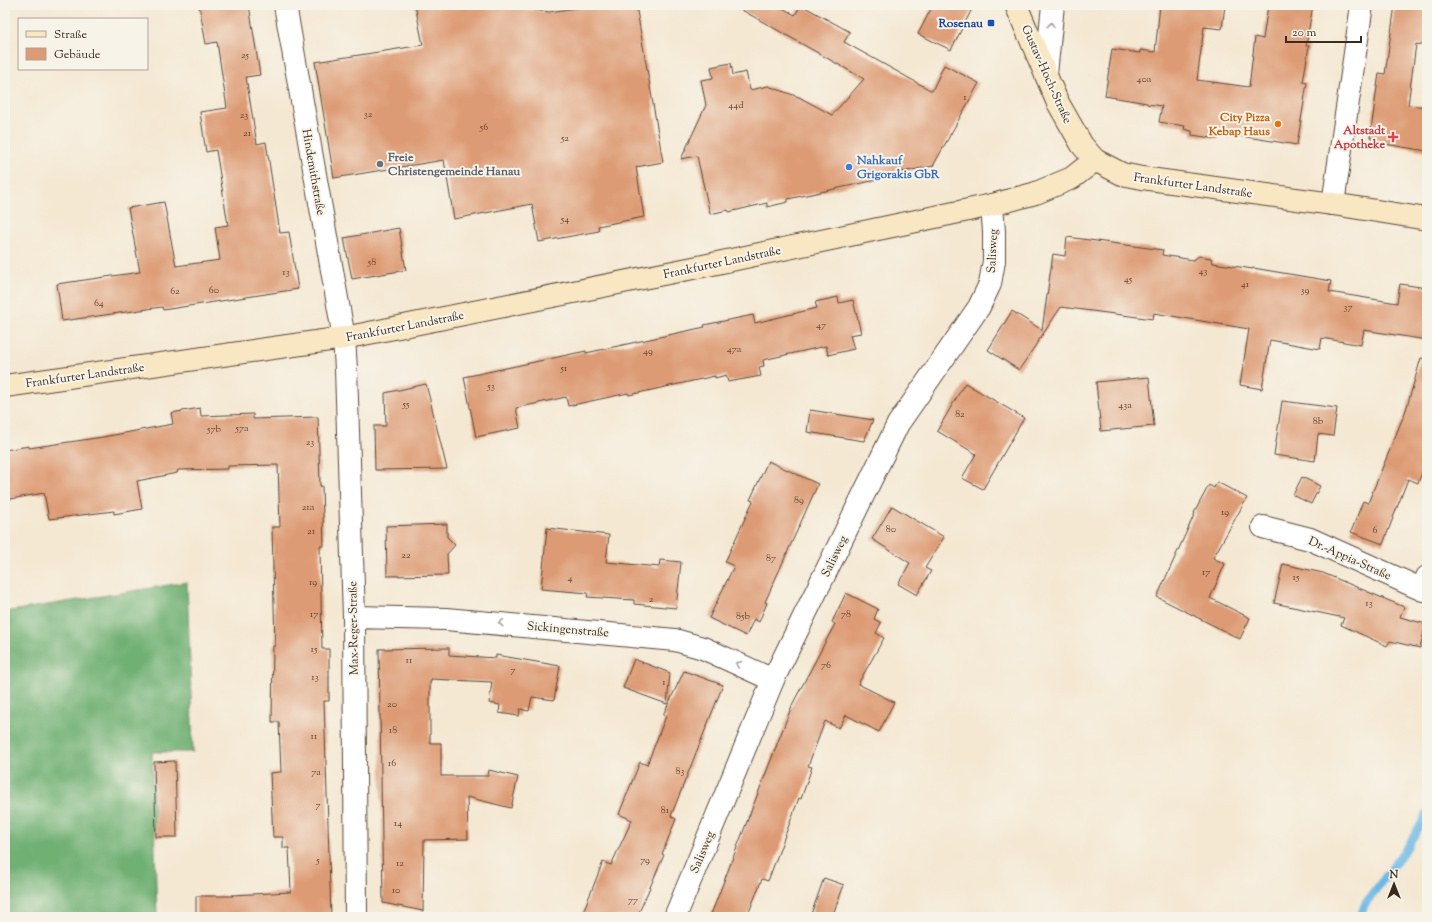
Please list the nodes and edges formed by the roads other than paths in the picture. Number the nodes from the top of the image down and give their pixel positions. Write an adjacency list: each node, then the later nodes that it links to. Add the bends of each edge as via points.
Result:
1 (285, 5): 10 (street, Hindemithstraße)
2 (1016, 5): 5 (main road, Gustav-Hoch-Straße)
3 (1053, 5): 5 (street, one-way to 3)
4 (1362, 5): 7 (street)
5 (1046, 74): 6 (main road, Gustav-Hoch-Straße, via 1070,125)
6 (1095, 160): 7 (main road, Frankfurter Landstraße, via 1122,174 1142,178); 8 (main road, Frankfurter Landstraße, via 1072,178 1036,193)
7 (1333, 204): 9 (main road, Frankfurter Landstraße)
8 (992, 205): 10 (main road, Frankfurter Landstraße); 15 (street, Salisweg, via 994,261 990,284 979,307 898,424)
9 (1427, 219)
10 (344, 338): 11 (main road, Frankfurter Landstraße); 14 (street, Max-Reger-Straße)
11 (5, 386)
12 (1263, 527): 13 (street, Dr.-Appia-Straße, via 1310,539 1423,590)
13 (1427, 577)
14 (354, 618): 15 (street, Sickingenstraße, one-way to 14, via 703,648 675,640 446,619); 16 (street, Max-Reger-Straße)
15 (773, 680): 17 (street, Salisweg)
16 (356, 917)
17 (675, 917)

